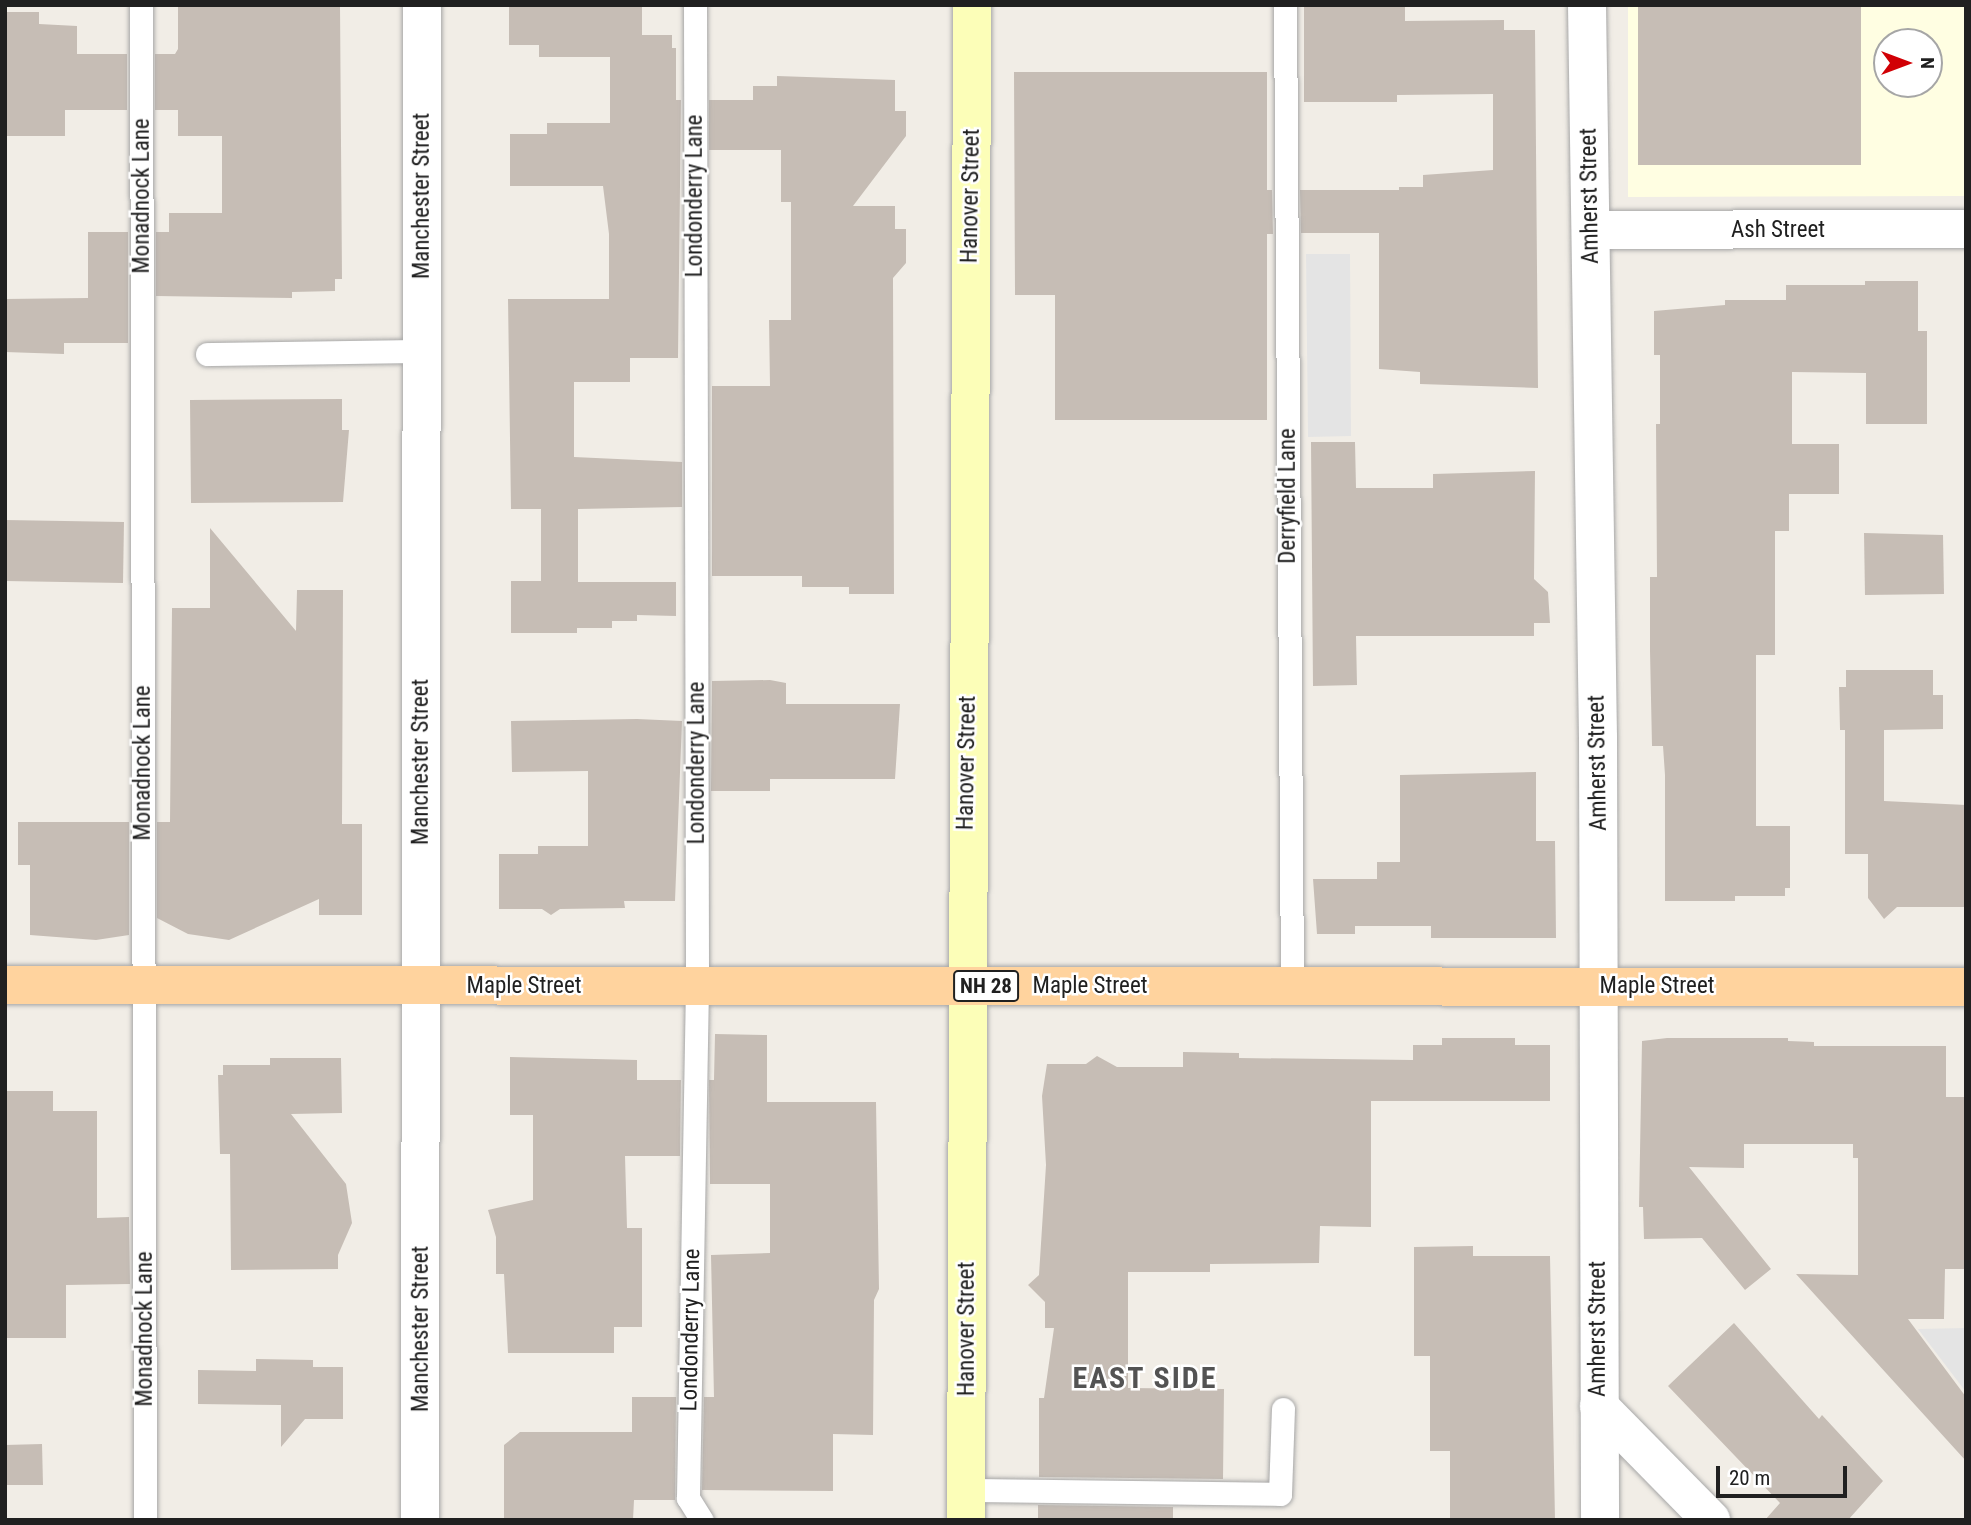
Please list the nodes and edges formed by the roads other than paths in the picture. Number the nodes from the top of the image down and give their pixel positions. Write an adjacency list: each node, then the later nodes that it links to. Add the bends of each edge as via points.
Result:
1 (141, 5): 12 (lane, Monadnock Lane)
2 (422, 5): 9 (street, Manchester Street)
3 (695, 5): 14 (lane, Londonderry Lane)
4 (972, 5): 17 (street, Hanover Street)
5 (1285, 5): 15 (lane, Derryfield Lane)
6 (1587, 5): 8 (street, Amherst Street)
7 (1966, 229): 8 (street, Ash Street)
8 (1591, 230): 16 (street, Amherst Street)
9 (422, 351): 10 (lane); 13 (street, Manchester Street)
10 (207, 354)
11 (5, 985): 12 (main road, Maple Street / NH 28)
12 (143, 985): 13 (main road, Maple Street / NH 28); 23 (lane, Monadnock Lane)
13 (421, 985): 14 (main road, Maple Street / NH 28); 24 (street, Manchester Street)
14 (697, 986): 17 (main road, Maple Street / NH 28); 22 (lane, Londonderry Lane, via 688,1498)
15 (1292, 986): 16 (main road, Maple Street / NH 28); 17 (main road, Maple Street / NH 28)
16 (1598, 986): 18 (main road, Maple Street / NH 28); 19 (street, Amherst Street)
17 (966, 987): 21 (street, Hanover Street)
18 (1966, 987)
19 (1599, 1406): 25 (street, Amherst Street); 26 (street)
20 (1283, 1409): 21 (lane, via 1280,1494)
21 (966, 1505)
22 (700, 1519)
23 (145, 1520)
24 (420, 1520)
25 (1600, 1520)
26 (1711, 1520)

